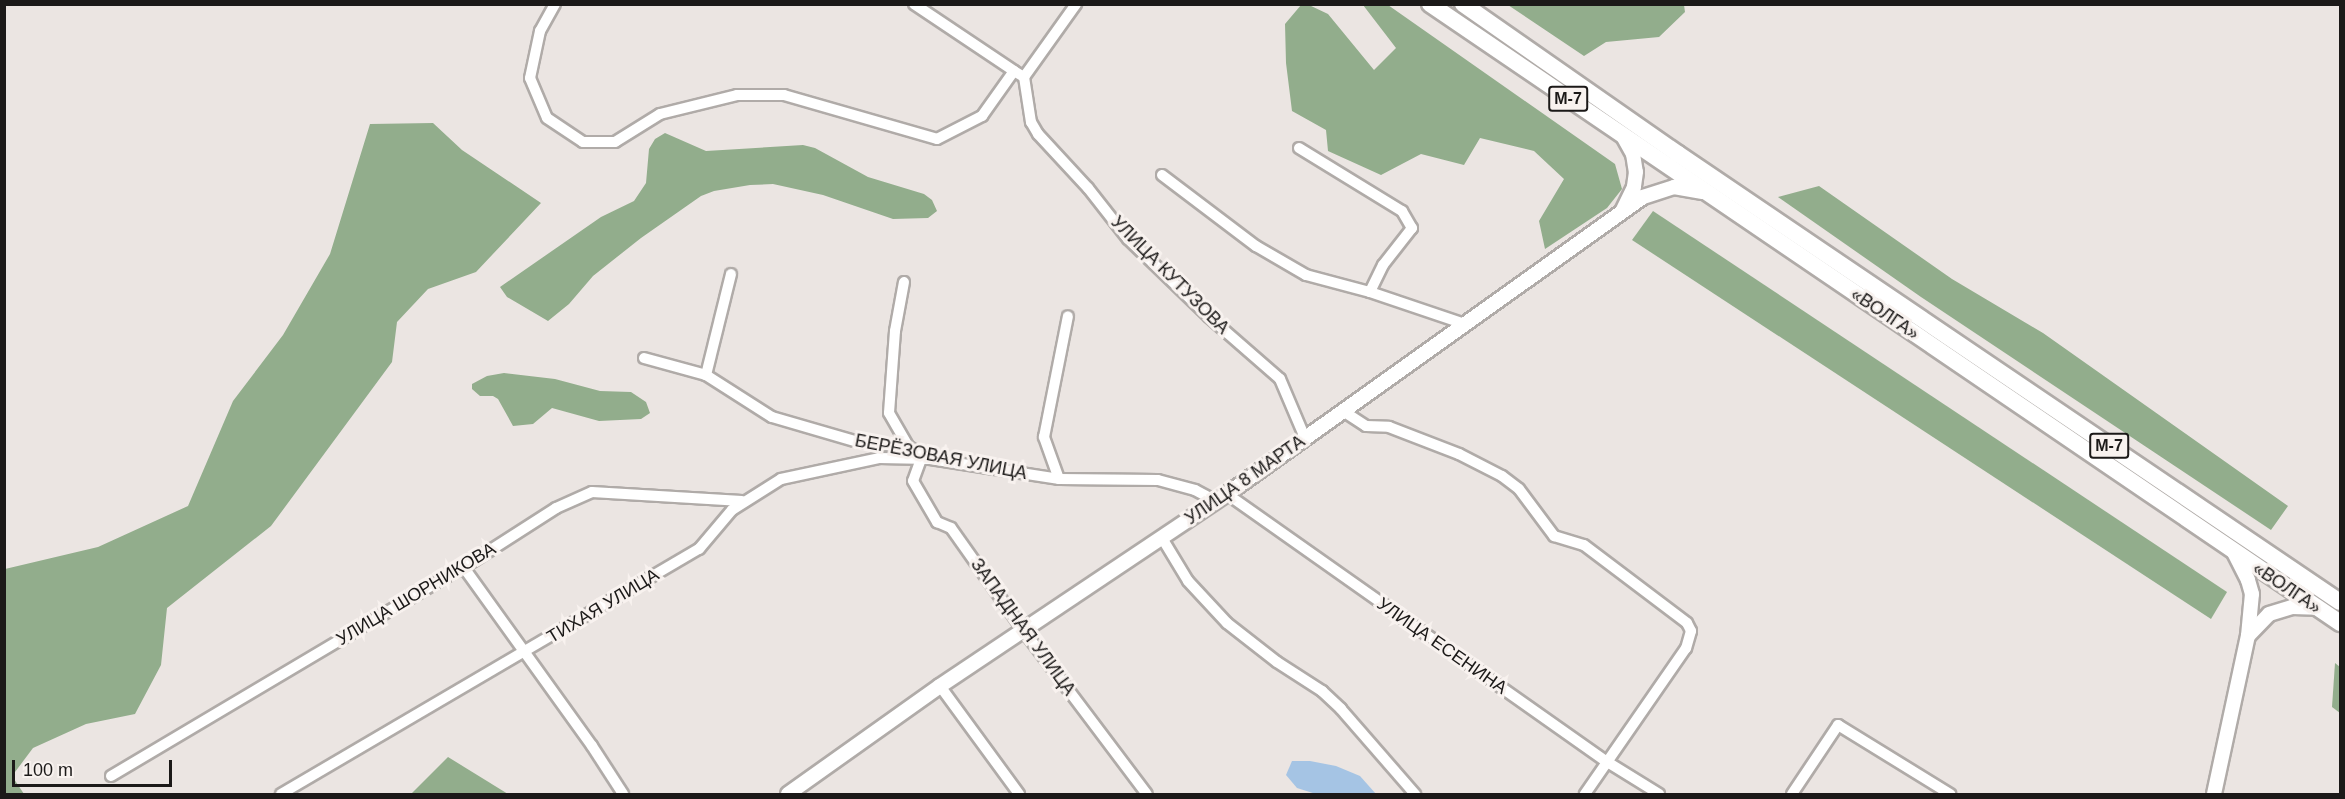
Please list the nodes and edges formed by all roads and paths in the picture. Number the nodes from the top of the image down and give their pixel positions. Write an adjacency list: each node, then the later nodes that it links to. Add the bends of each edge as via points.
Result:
1 (555, 4): 6 (street, via 540,30 530,78 547,118 583,142 615,142 660,114 737,95 784,95 937,139 982,116)
2 (915, 4): 6 (street)
3 (1076, 4): 6 (street)
4 (1430, 4): 7 (highway, «ВОЛГА» / М-7)
5 (1464, 4): 29 (highway, «ВОЛГА» / М-7, via 1678,154)
6 (1019, 74): 20 (street, УЛИЦА КУТУЗОВА, via 1031,122 1038,134 1128,239 1280,379)
7 (1623, 136): 10 (highway, «ВОЛГА» / М-7); 11 (main road, via 1633,154 1636,172 1634,187)
8 (1299, 148): 14 (street, via 1402,211 1412,228 1383,266)
9 (1162, 175): 14 (street, via 1256,246 1306,275)
10 (1706, 193): 11 (main road, УЛИЦА 8 МАРТА, via 1674,187 1643,197); 27 (highway, «ВОЛГА» / М-7)
11 (1622, 212): 16 (main road, УЛИЦА 8 МАРТА)
12 (731, 274): 18 (street)
13 (904, 282): 21 (street, via 895,331 889,413)
14 (1370, 292): 16 (street)
15 (1068, 315): 23 (street, via 1044,437)
16 (1465, 324): 19 (main road, УЛИЦА 8 МАРТА)
17 (644, 358): 18 (street, БЕРЁЗОВАЯ УЛИЦА)
18 (706, 375): 21 (street, БЕРЁЗОВАЯ УЛИЦА, via 772,417 858,442)
19 (1343, 411): 20 (main road, УЛИЦА 8 МАРТА); 36 (street, via 1366,426 1389,427 1459,453 1502,476 1519,489 1554,536 1584,545 1687,623 1691,631 1686,648)
20 (1305, 438): 24 (main road, УЛИЦА 8 МАРТА)
21 (909, 447): 22 (street, БЕРЁЗОВАЯ УЛИЦА)
22 (926, 459): 23 (street, БЕРЁЗОВАЯ УЛИЦА); 25 (street, ТИХАЯ УЛИЦА, via 879,458 826,467 781,479); 32 (street, ЗАПАДНАЯ УЛИЦА, via 913,481 937,522 951,528)
23 (1059, 478): 24 (street, БЕРЁЗОВАЯ УЛИЦА, via 1158,480)
24 (1221, 497): 26 (main road, УЛИЦА 8 МАРТА); 36 (street, УЛИЦА ЕСЕНИНА)
25 (742, 501): 28 (street, УЛИЦА ШОРНИКОВА, via 592,492 556,508); 34 (street, ТИХАЯ УЛИЦА, via 699,549)
26 (1162, 538): 32 (main road, УЛИЦА 8 МАРТА); 43 (street, via 1188,580 1227,623 1328,697)
27 (2233, 551): 30 (highway, «ВОЛГА» / М-7); 33 (main road, via 2252,594)
28 (462, 566): 34 (street); 37 (street, УЛИЦА ШОРНИКОВА)
29 (2340, 602)
30 (2317, 608): 31 (highway, «ВОЛГА» / М-7); 33 (main road, via 2292,607 2269,614)
31 (2340, 623)
32 (1024, 631): 35 (main road, УЛИЦА 8 МАРТА); 42 (street, ЗАПАДНАЯ УЛИЦА)
33 (2248, 636): 48 (main road)
34 (525, 653): 38 (street, ТИХАЯ УЛИЦА); 39 (street)
35 (940, 686): 40 (main road, УЛИЦА 8 МАРТА); 41 (street)
36 (1609, 763): 44 (street); 45 (street, УЛИЦА ЕСЕНИНА)
37 (111, 776)
38 (281, 795)
39 (622, 795)
40 (788, 795)
41 (1019, 795)
42 (1147, 795)
43 (1415, 795)
44 (1586, 795)
45 (1659, 795)
46 (1792, 795): 47 (street, via 1838,725)
47 (1950, 795)
48 (2214, 795)

